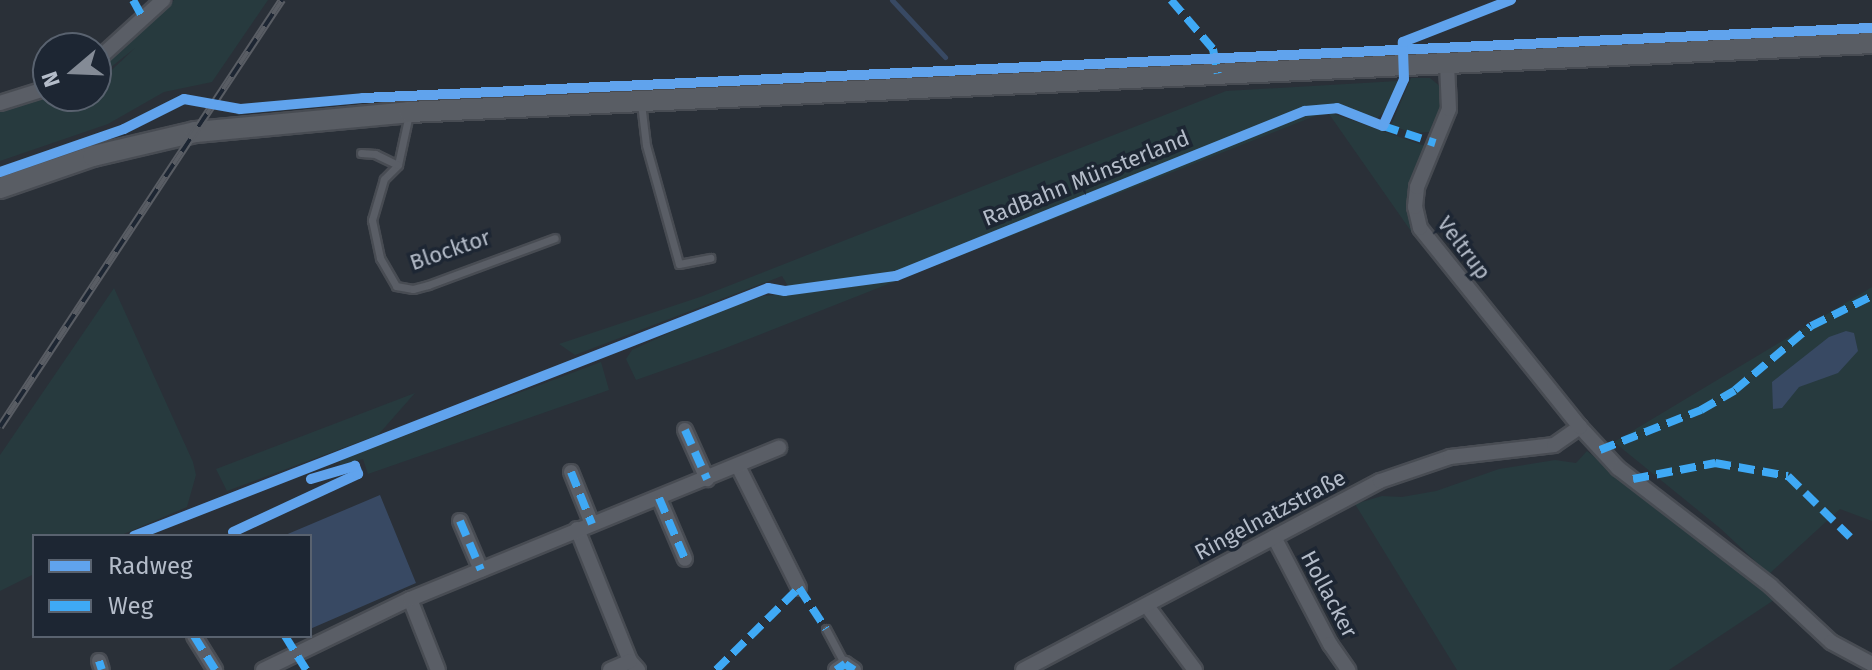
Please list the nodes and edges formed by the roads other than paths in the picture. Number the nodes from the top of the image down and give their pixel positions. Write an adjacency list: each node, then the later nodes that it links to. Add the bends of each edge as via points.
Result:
1 (163, 0): 3 (street)
2 (1872, 43): 4 (main road)
3 (112, 46)
4 (1447, 64): 6 (main road); 14 (street, Veltrup, via 1449,109 1417,187 1420,228)
5 (32, 93): 7 (street)
6 (641, 100): 8 (main road); 13 (lane, via 646,145 679,264)
7 (0, 103)
8 (409, 112): 10 (lane, Blocktor); 11 (main road, via 227,126 159,138)
9 (361, 153): 10 (lane)
10 (398, 165): 12 (lane, Blocktor, via 384,179 372,220 380,258 396,286 428,285)
11 (0, 188)
12 (555, 238)
13 (710, 258)
14 (1580, 427): 23 (street, Ringelnatzstraße, via 1554,445 1450,457 1407,470); 31 (street, Veltrup, via 1618,468 1771,586 1831,642)
15 (685, 430): 19 (street)
16 (779, 448): 17 (street)
17 (738, 466): 19 (street); 26 (street)
18 (571, 472): 22 (street)
19 (707, 479): 20 (street)
20 (659, 498): 22 (street); 24 (street)
21 (460, 521): 25 (street)
22 (585, 527): 25 (street); 32 (street)
23 (1274, 537): 28 (street, Ringelnatzstraße); 40 (street, Hollacker)
24 (685, 559)
25 (481, 570): 27 (street)
26 (799, 588)
27 (410, 599): 36 (street); 37 (street)
28 (1147, 606): 34 (street, Ringelnatzstraße); 39 (street)
29 (826, 629): 33 (lane)
30 (195, 638): 35 (street)
31 (1872, 664)
32 (634, 666): 38 (street)
33 (845, 668)
34 (1032, 668)
35 (215, 670)
36 (263, 670)
37 (438, 670)
38 (610, 670)
39 (1195, 670)
40 (1348, 670)

